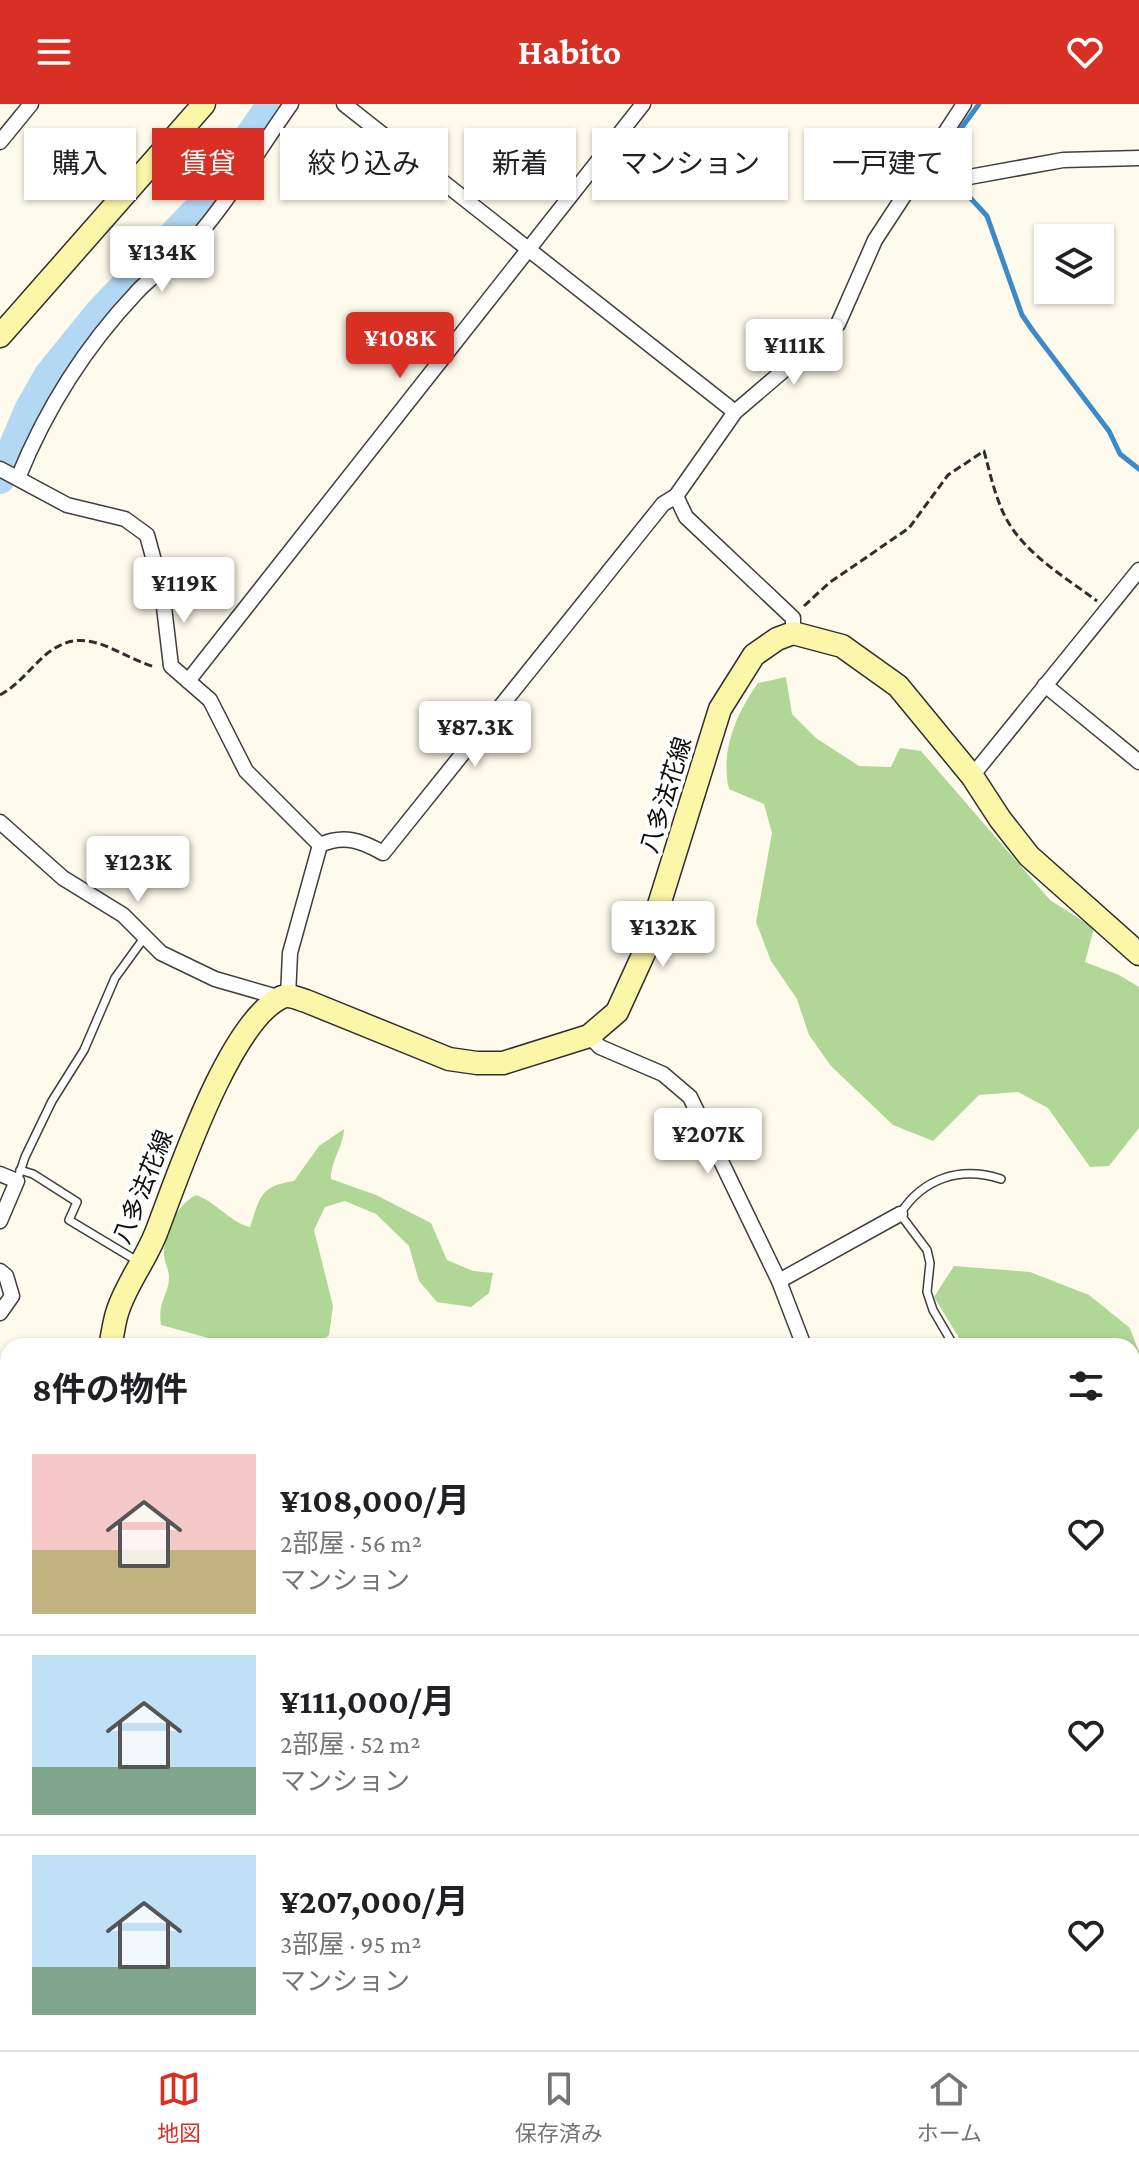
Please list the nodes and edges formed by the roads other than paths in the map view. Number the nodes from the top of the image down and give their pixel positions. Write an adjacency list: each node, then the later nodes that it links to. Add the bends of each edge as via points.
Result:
1 (31, 104): 8 (street)
2 (204, 104): 13 (main road)
3 (291, 104): 15 (street, via 211,221 137,291 65,384)
4 (344, 104): 12 (street)
5 (643, 104): 12 (street)
6 (964, 104): 7 (street)
7 (947, 128)
8 (0, 142)
9 (1139, 158): 10 (street, via 1063,160)
10 (972, 177)
11 (899, 200): 14 (street, via 838,324)
12 (528, 251): 14 (street); 19 (street)
13 (0, 336)
14 (735, 412): 16 (street)
15 (10, 474): 19 (street, via 67,505 125,519 147,535 162,590 171,666)
16 (676, 496): 18 (street, via 686,517); 24 (street, via 663,504 383,853 359,840)
17 (1139, 570): 20 (street)
18 (793, 626): 22 (main road, via 842,646 898,686); 28 (main road, 八多法花線, via 754,655 720,709 644,953 617,1012)
19 (188, 681): 24 (street, via 210,700 246,771)
20 (1045, 685): 21 (street); 22 (street)
21 (1139, 762)
22 (972, 776): 26 (main road, via 1029,856)
23 (0, 822): 25 (street, via 63,878 123,915)
24 (320, 845): 27 (street, via 290,953)
25 (144, 938): 27 (street, via 161,953 215,979); 30 (lane, via 115,978)
26 (1139, 954)
27 (284, 997): 28 (main road, 八多法花線, via 449,1059 503,1063); 34 (main road, 八多法花線, via 262,1013 231,1057 193,1133)
28 (589, 1036): 36 (street, via 600,1047 663,1074 690,1097)
29 (0, 1174): 30 (street)
30 (19, 1176): 33 (street); 34 (lane, via 33,1174 77,1202 69,1220)
31 (1001, 1179): 32 (lane, via 960,1173 932,1181)
32 (900, 1214): 36 (street); 40 (lane, via 927,1250 927,1292)
33 (0, 1221)
34 (141, 1263): 38 (main road, 八多法花線, via 118,1309)
35 (0, 1271): 37 (street, via 12,1296)
36 (779, 1281): 39 (street)
37 (0, 1313)
38 (112, 1338)
39 (801, 1338)
40 (949, 1338)

